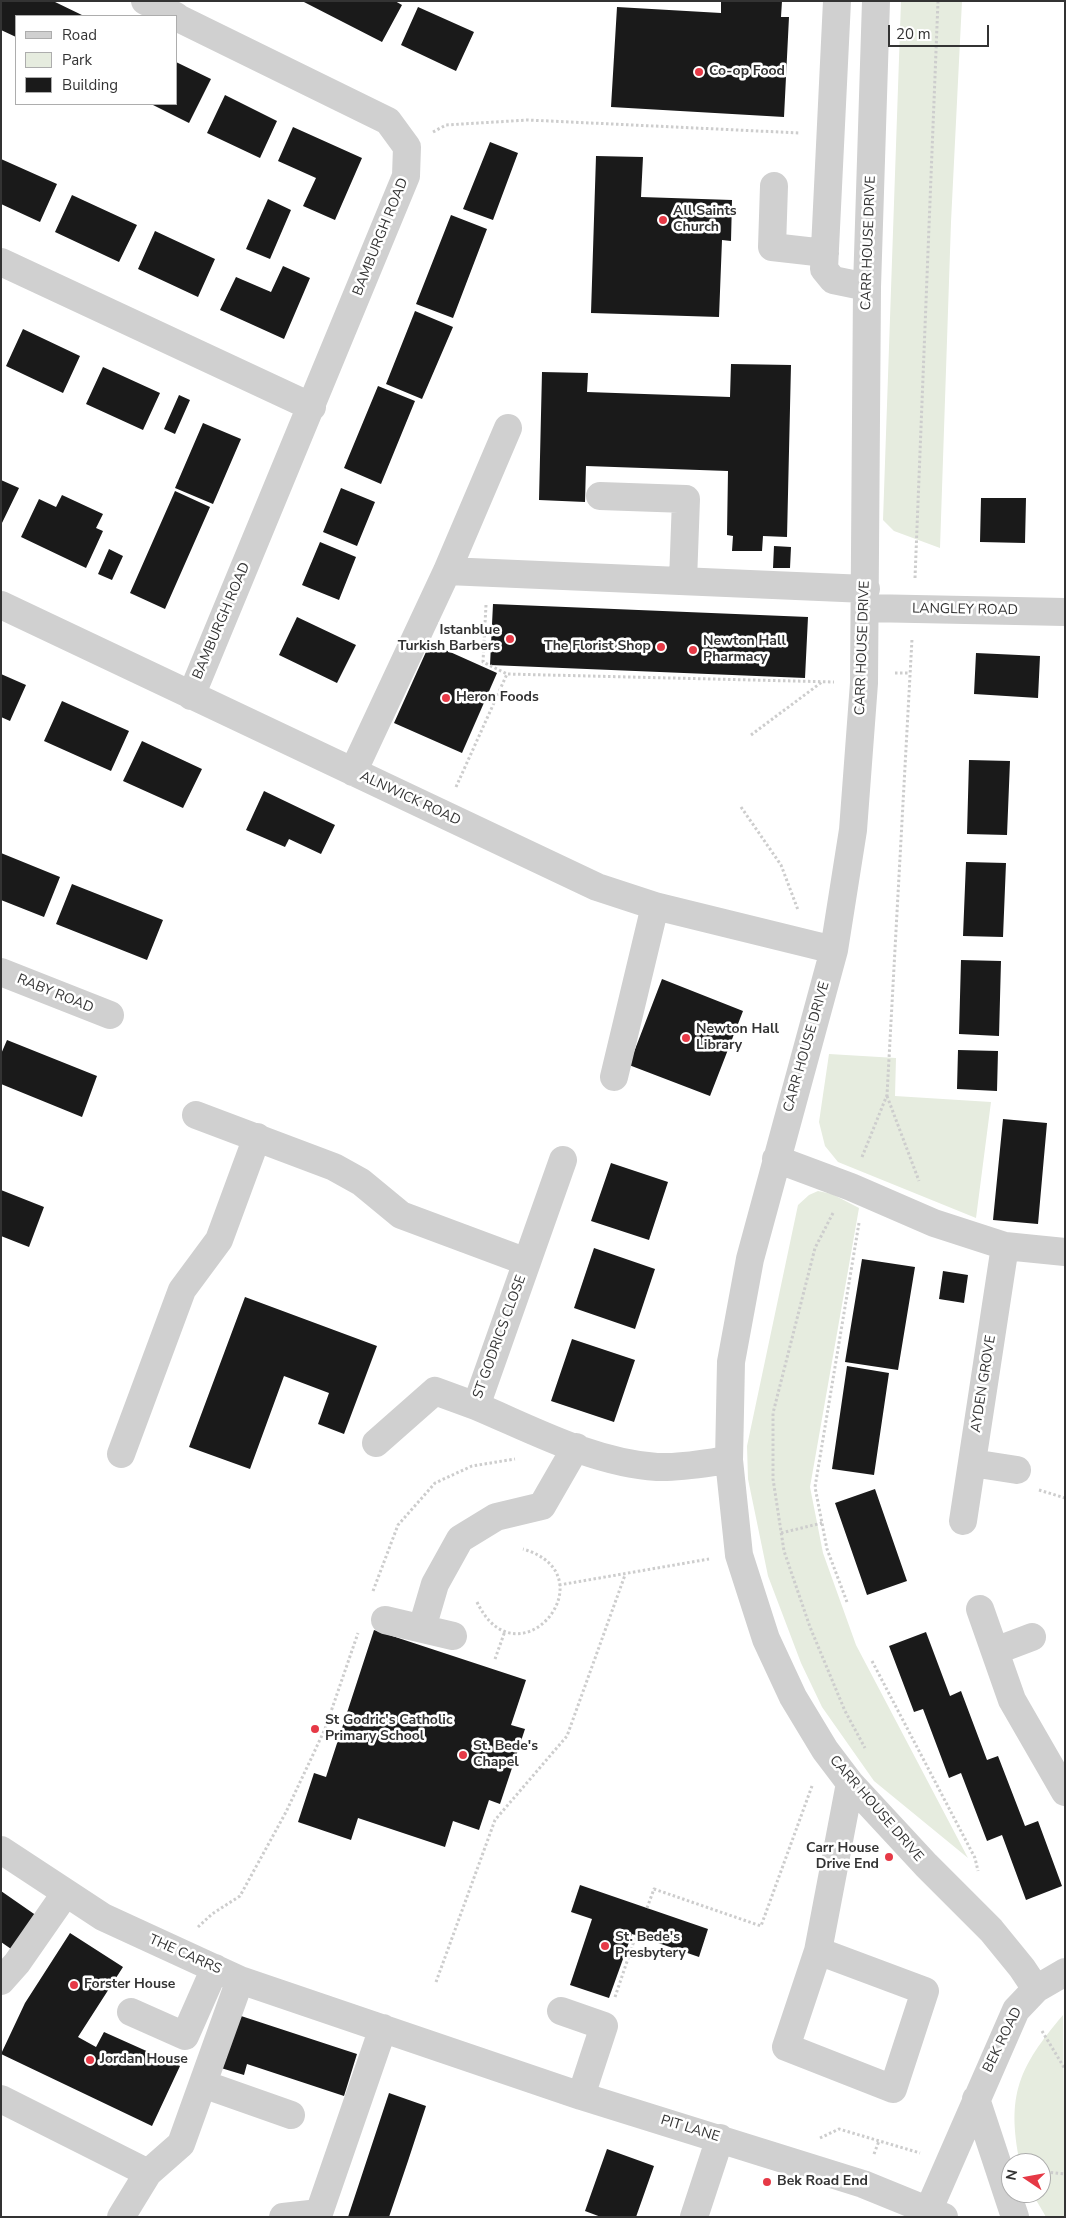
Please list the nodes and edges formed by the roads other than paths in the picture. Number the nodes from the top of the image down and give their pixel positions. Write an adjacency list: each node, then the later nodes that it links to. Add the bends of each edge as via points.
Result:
1 (145, 1): 4 (street)
2 (837, 1): 7 (street)
3 (876, 1): 9 (street, CARR HOUSE DRIVE)
4 (174, 15)
5 (178, 17): 10 (street, BAMBURGH ROAD, via 388,121 406,147 406,176)
6 (774, 186): 7 (street, via 772,247)
7 (825, 253): 9 (street, via 824,269 833,280)
8 (1, 262): 10 (street)
9 (867, 287): 15 (street, CARR HOUSE DRIVE)
10 (312, 407): 18 (street, BAMBURGH ROAD)
11 (508, 428): 13 (street)
12 (600, 496): 14 (street, via 686,500)
13 (447, 571): 14 (street, LANGLEY ROAD); 19 (street)
14 (683, 581): 15 (street, LANGLEY ROAD)
15 (866, 599): 17 (street, LANGLEY ROAD, via 914,610); 21 (street, CARR HOUSE DRIVE, via 864,683 853,830)
16 (1, 605): 18 (street, ALNWICK ROAD)
17 (1065, 612)
18 (191, 696): 19 (street, ALNWICK ROAD)
19 (353, 772): 20 (street, ALNWICK ROAD, via 597,887)
20 (655, 906): 21 (street, ALNWICK ROAD); 24 (street)
21 (823, 948): 27 (street, CARR HOUSE DRIVE)
22 (1, 972): 23 (street, RABY ROAD)
23 (110, 1015)
24 (614, 1077)
25 (196, 1115): 26 (street)
26 (257, 1138): 31 (street, via 334,1166 401,1214); 35 (street, via 218,1240 182,1290)
27 (776, 1158): 29 (street, via 934,1223); 36 (street, CARR HOUSE DRIVE, via 750,1259 731,1362)
28 (563, 1160): 31 (street, ST GODRICS CLOSE)
29 (1005, 1246): 30 (street); 37 (street, AYDEN GROVE)
30 (1065, 1252)
31 (527, 1262): 32 (street, ST GODRICS CLOSE)
32 (476, 1406): 33 (street, via 435,1391); 34 (street, ST GODRICS CLOSE)
33 (376, 1443)
34 (576, 1447): 36 (street, ST GODRICS CLOSE, via 618,1461 658,1467); 42 (street, via 542,1506 496,1517 460,1539 434,1584)
35 (121, 1454)
36 (730, 1460): 46 (street, CARR HOUSE DRIVE, via 739,1554 766,1639 793,1697 825,1750)
37 (972, 1463): 38 (street); 39 (street, AYDEN GROVE)
38 (1017, 1470)
39 (963, 1521)
40 (980, 1609): 45 (street)
41 (375, 1617): 42 (street)
42 (422, 1628): 43 (street)
43 (453, 1636)
44 (1032, 1636): 45 (street)
45 (994, 1651): 47 (street, via 1012,1700)
46 (850, 1783): 50 (street); 55 (street, CARR HOUSE DRIVE, via 991,1930)
47 (1065, 1792)
48 (1, 1850): 49 (street, THE CARRS)
49 (65, 1894): 51 (street, THE CARRS, via 103,1917); 54 (street)
50 (818, 1951): 50 (street, via 925,1991 893,2089 786,2047)
51 (214, 1968): 53 (street, THE CARRS); 57 (street, via 185,2036)
52 (1065, 1972): 55 (street, BEK ROAD)
53 (240, 1980): 58 (street, THE CARRS); 60 (street)
54 (1, 1981)
55 (1030, 1995): 63 (street, BEK ROAD, via 1005,2032)
56 (561, 2011): 61 (street, via 604,2026)
57 (131, 2012)
58 (383, 2028): 59 (street, THE CARRS); 68 (street)
59 (436, 2046): 61 (street, PIT LANE)
60 (203, 2084): 64 (street); 66 (street, via 181,2144)
61 (580, 2096): 65 (street, PIT LANE)
62 (1, 2099): 66 (street)
63 (976, 2099): 67 (street, BEK ROAD, via 947,2165); 72 (street)
64 (291, 2115)
65 (720, 2138): 67 (street, PIT LANE, via 794,2161); 71 (street)
66 (148, 2173): 69 (street)
67 (936, 2213)
68 (317, 2215): 70 (street)
69 (121, 2217)
70 (284, 2217)
71 (694, 2217)
72 (1015, 2217)

